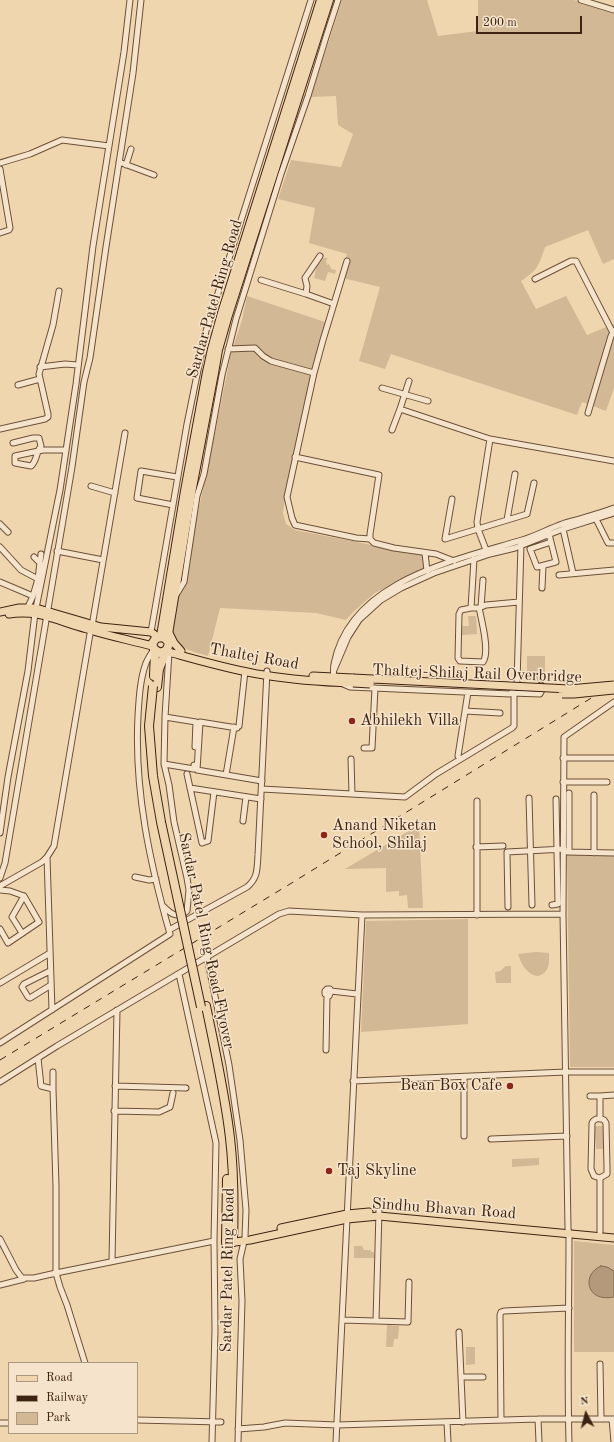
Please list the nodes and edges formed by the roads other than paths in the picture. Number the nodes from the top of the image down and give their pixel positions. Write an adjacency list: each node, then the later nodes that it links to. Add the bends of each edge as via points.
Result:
1 (130, 0): 9 (street)
2 (141, 0): 11 (street)
3 (311, 0): 46 (street, Sardar Patel Ring Road, via 206,331)
4 (321, 0): 95 (highway, Sardar Patel Ring Road, via 212,349 185,491)
5 (329, 0): 85 (highway, Sardar Patel Ring Road, via 218,350)
6 (338, 0): 19 (street, Sardar Patel Ring Road)
7 (581, 0): 8 (street)
8 (614, 10)
9 (110, 146): 12 (street, via 62,140); 26 (street, via 93,246)
10 (131, 149): 13 (street)
11 (119, 162): 13 (street); 67 (street, via 90,358)
12 (0, 163)
13 (126, 164): 15 (street)
14 (0, 169): 16 (street, via 10,228)
15 (154, 175)
16 (0, 233)
17 (320, 256): 22 (street, via 305,278)
18 (347, 261): 23 (street)
19 (250, 277): 22 (street); 25 (street, Sardar Patel Ring Road)
20 (536, 279): 24 (street, via 571,261 576,261)
21 (59, 291): 27 (street)
22 (306, 294): 23 (street)
23 (334, 304): 28 (street)
24 (613, 332): 36 (street)
25 (228, 349): 28 (street, via 255,348 271,361); 85 (street, Sardar Patel Ring Road, via 204,474 197,496 184,582)
26 (78, 365): 27 (street); 42 (street)
27 (40, 367): 29 (street)
28 (314, 374): 43 (street)
29 (40, 379): 31 (street); 37 (street, via 48,417)
30 (409, 381): 33 (street)
31 (18, 385)
32 (382, 388): 33 (street)
33 (404, 394): 34 (street); 35 (street)
34 (428, 401)
35 (400, 409): 38 (street); 40 (street)
36 (588, 413)
37 (0, 428)
38 (392, 430)
39 (125, 433): 49 (street)
40 (490, 439): 44 (street); 57 (street)
41 (13, 443): 42 (street, via 39,438 41,446 37,451)
42 (66, 450): 90 (street)
43 (295, 456): 61 (street, via 287,497 295,526); 61 (street, via 379,475)
44 (614, 461)
45 (514, 474): 55 (street)
46 (177, 477): 51 (street, Sardar Patel Ring Road); 51 (street, via 141,471 137,498)
47 (534, 483): 55 (street, via 527,514)
48 (91, 486): 49 (street)
49 (115, 493): 72 (street)
50 (452, 499): 57 (street, via 444,539)
51 (173, 505): 95 (street, Sardar Patel Ring Road)
52 (614, 508): 63 (street, via 561,525)
53 (614, 513): 54 (street)
54 (596, 519): 58 (street); 64 (street, via 608,543)
55 (507, 520): 57 (street)
56 (0, 524): 59 (street)
57 (478, 529): 66 (street)
58 (563, 529): 60 (street); 78 (street)
59 (8, 532)
60 (549, 534): 62 (street); 63 (street)
61 (370, 539): 68 (street, via 374,543)
62 (550, 542): 75 (street, via 556,562); 75 (street, via 530,549 537,567)
63 (521, 543): 66 (street); 71 (street); 86 (street)
64 (614, 543)
65 (0, 547): 80 (street, via 21,570)
66 (486, 550): 74 (street)
67 (57, 551): 72 (street); 92 (street)
68 (425, 553): 74 (street, via 436,554); 77 (street)
69 (41, 554): 73 (street)
70 (34, 557): 73 (street)
71 (474, 559): 74 (street); 89 (street)
72 (103, 560): 94 (street)
73 (40, 563): 80 (street)
74 (455, 563): 77 (street); 100 (street, via 409,584 373,606 352,629 343,647)
75 (543, 566): 83 (street)
76 (614, 570): 78 (street)
77 (427, 571): 100 (street, via 376,598 353,621 338,649 333,666)
78 (573, 574): 79 (street)
79 (559, 575)
80 (38, 579): 84 (street)
81 (483, 580): 88 (street)
82 (0, 582): 84 (street)
83 (542, 588)
84 (33, 596): 87 (street)
85 (174, 597): 95 (highway, Sardar Patel Ring Road)
86 (519, 602): 88 (street); 103 (street)
87 (28, 607): 90 (main road); 91 (main road)
88 (480, 607): 89 (street); 89 (street, via 486,648 485,660 460,660 458,656 459,614 461,610)
89 (471, 608)
90 (36, 610): 92 (main road); 93 (main road); 138 (street)
91 (0, 612)
92 (46, 614): 94 (main road); 148 (street, via 5,863)
93 (0, 617)
94 (92, 627): 95 (main road); 96 (main road); 146 (street, via 54,846)
95 (164, 641): 96 (highway, via 160,653); 96 (highway, via 154,639); 97 (main road); 97 (main road, via 174,643); 98 (main road, Thaltej Road, via 192,659); 105 (highway, Sardar Patel Ring Road Flyover); 113 (street, Sardar Patel Ring Road)
96 (154, 649): 105 (highway, Sardar Patel Ring Road Flyover); 149 (street, via 146,662 141,684 136,738 142,806)
97 (181, 651): 99 (main road)
98 (245, 671): 99 (main road, Thaltej Road); 114 (street)
99 (267, 673): 100 (main road, Thaltej-Shilaj Rail Overbridge); 123 (street)
100 (336, 678): 101 (main road, Thaltej-Shilaj Rail Overbridge); 102 (street, via 348,675); 106 (street, via 350,687)
101 (353, 681): 104 (main road, Thaltej-Shilaj Rail Overbridge, bridge, via 563,689); 107 (main road, Thaltej-Shilaj Rail Overbridge, bridge, via 574,694)
102 (510, 683): 103 (street); 109 (street)
103 (517, 683): 109 (street, via 540,684 540,694)
104 (614, 685)
105 (155, 687): 203 (highway, Sardar Patel Ring Road Flyover, via 155,750 162,801 219,1073 230,1139)
106 (375, 688): 108 (street); 115 (street, via 372,748)
107 (614, 690)
108 (468, 692): 109 (street); 111 (street)
109 (513, 693): 130 (street, via 512,728 442,770 405,797)
110 (614, 702): 117 (street, via 564,737)
111 (465, 711): 112 (street); 116 (street)
112 (500, 713)
113 (164, 717): 120 (street, Sardar Patel Ring Road); 120 (street, via 196,722 194,769)
114 (236, 727): 122 (street); 122 (street, via 200,722 196,770)
115 (364, 748)
116 (458, 756)
117 (563, 758): 118 (street); 124 (street)
118 (614, 758)
119 (351, 759): 130 (street)
120 (164, 764): 155 (street, Sardar Patel Ring Road, via 174,822 188,878 188,890 187,911 183,914 177,916)
121 (187, 774): 126 (street)
122 (226, 775): 123 (street)
123 (262, 781): 127 (street)
124 (563, 782): 125 (street); 142 (street)
125 (607, 782)
126 (190, 788): 128 (street); 128 (street, via 202,843 208,841)
127 (262, 789): 130 (street); 134 (street)
128 (214, 792): 132 (street)
129 (569, 793): 142 (street)
130 (352, 794)
131 (594, 795): 144 (street)
132 (246, 797): 134 (street); 137 (street)
133 (529, 798): 141 (street)
134 (261, 799): 161 (street, via 254,882)
135 (556, 800): 140 (street)
136 (477, 801): 139 (street)
137 (243, 821)
138 (0, 833)
139 (476, 847): 143 (street, via 505,845); 157 (street)
140 (557, 850): 141 (street); 142 (street); 154 (street, via 558,904)
141 (530, 851): 143 (street); 153 (street)
142 (565, 851): 144 (street); 158 (street)
143 (507, 852): 156 (street)
144 (594, 853): 145 (street)
145 (614, 853)
146 (47, 857): 150 (street); 163 (street)
147 (135, 877): 149 (street)
148 (0, 878)
149 (156, 879): 155 (street)
150 (0, 886)
151 (0, 890): 152 (street)
152 (24, 896): 162 (street, via 12,917); 162 (street, via 39,922)
153 (532, 905)
154 (552, 905)
155 (162, 906): 161 (street)
156 (508, 907)
157 (477, 914): 158 (street); 159 (street)
158 (563, 914): 176 (street)
159 (362, 916): 164 (street, via 295,911 279,914); 169 (street)
160 (0, 929): 162 (street, via 8,943)
161 (170, 932): 170 (street)
162 (22, 933)
163 (50, 953): 165 (street); 167 (street)
164 (207, 957): 166 (street); 201 (street, Sardar Patel Ring Road, via 229,1065 240,1140 246,1210)
165 (50, 971): 168 (street); 168 (street, via 22,987 30,998)
166 (179, 974): 171 (street); 202 (street, Sardar Patel Ring Road, via 216,1143)
167 (0, 983)
168 (51, 985): 170 (street)
169 (357, 994): 173 (street, via 330,989 325,991); 179 (street)
170 (52, 1010): 172 (street)
171 (117, 1010): 174 (street); 181 (street)
172 (0, 1043)
173 (326, 1050)
174 (38, 1058): 180 (street); 183 (street, via 41,1086)
175 (53, 1072): 183 (street)
176 (566, 1072): 177 (street); 178 (street); 191 (street)
177 (614, 1072)
178 (464, 1077): 179 (street); 190 (street)
179 (353, 1081): 195 (street)
180 (0, 1082)
181 (115, 1086): 182 (street); 188 (street)
182 (186, 1088)
183 (53, 1089): 205 (street)
184 (173, 1093): 188 (street, via 170,1107 159,1112)
185 (614, 1095): 187 (street)
186 (590, 1096): 187 (street)
187 (600, 1096): 189 (street)
188 (114, 1111): 204 (street)
189 (600, 1118): 193 (street, via 606,1123 607,1168 607,1174); 193 (street, via 592,1123 592,1173)
190 (464, 1136)
191 (567, 1136): 192 (street); 196 (street)
192 (491, 1139)
193 (600, 1178): 197 (street)
194 (379, 1214): 195 (main road, Sindhu Bhavan Road); 196 (main road, Sindhu Bhavan Road); 211 (street)
195 (347, 1216): 201 (main road, Sindhu Bhavan Road); 210 (street)
196 (568, 1231): 197 (main road, Sindhu Bhavan Road); 199 (main road, Sindhu Bhavan Road); 209 (street)
197 (600, 1232): 198 (main road, Sindhu Bhavan Road)
198 (614, 1233)
199 (614, 1238)
200 (0, 1239): 206 (street, via 16,1270)
201 (245, 1239): 203 (main road, Sindhu Bhavan Road); 228 (street, Sardar Patel Ring Road, via 240,1259 242,1301)
202 (214, 1241): 204 (street); 223 (street, Sardar Patel Ring Road)
203 (230, 1241)
204 (112, 1261): 205 (street)
205 (56, 1273): 206 (street); 213 (street)
206 (24, 1279): 208 (street)
207 (409, 1282): 211 (street, via 408,1322)
208 (0, 1285)
209 (570, 1308): 218 (street); 222 (street, via 501,1312)
210 (342, 1320): 211 (street); 227 (street)
211 (376, 1321)
212 (459, 1332): 215 (street)
213 (85, 1362)
214 (600, 1364): 219 (street)
215 (461, 1377): 216 (street); 226 (street)
216 (483, 1377)
217 (538, 1419): 218 (street); 222 (street); 233 (street)
218 (568, 1419): 219 (street); 234 (street)
219 (601, 1419): 220 (street)
220 (613, 1419): 235 (street)
221 (138, 1420): 223 (street)
222 (501, 1420): 226 (street)
223 (212, 1422): 224 (street); 229 (street, Sardar Patel Ring Road)
224 (221, 1422)
225 (448, 1422): 226 (street); 227 (street); 232 (street)
226 (463, 1422)
227 (337, 1424): 228 (street, via 285,1423); 231 (street)
228 (238, 1429): 230 (street, Sardar Patel Ring Road)
229 (212, 1442)
230 (238, 1442)
231 (336, 1442)
232 (448, 1442)
233 (539, 1442)
234 (569, 1442)
235 (614, 1442)

